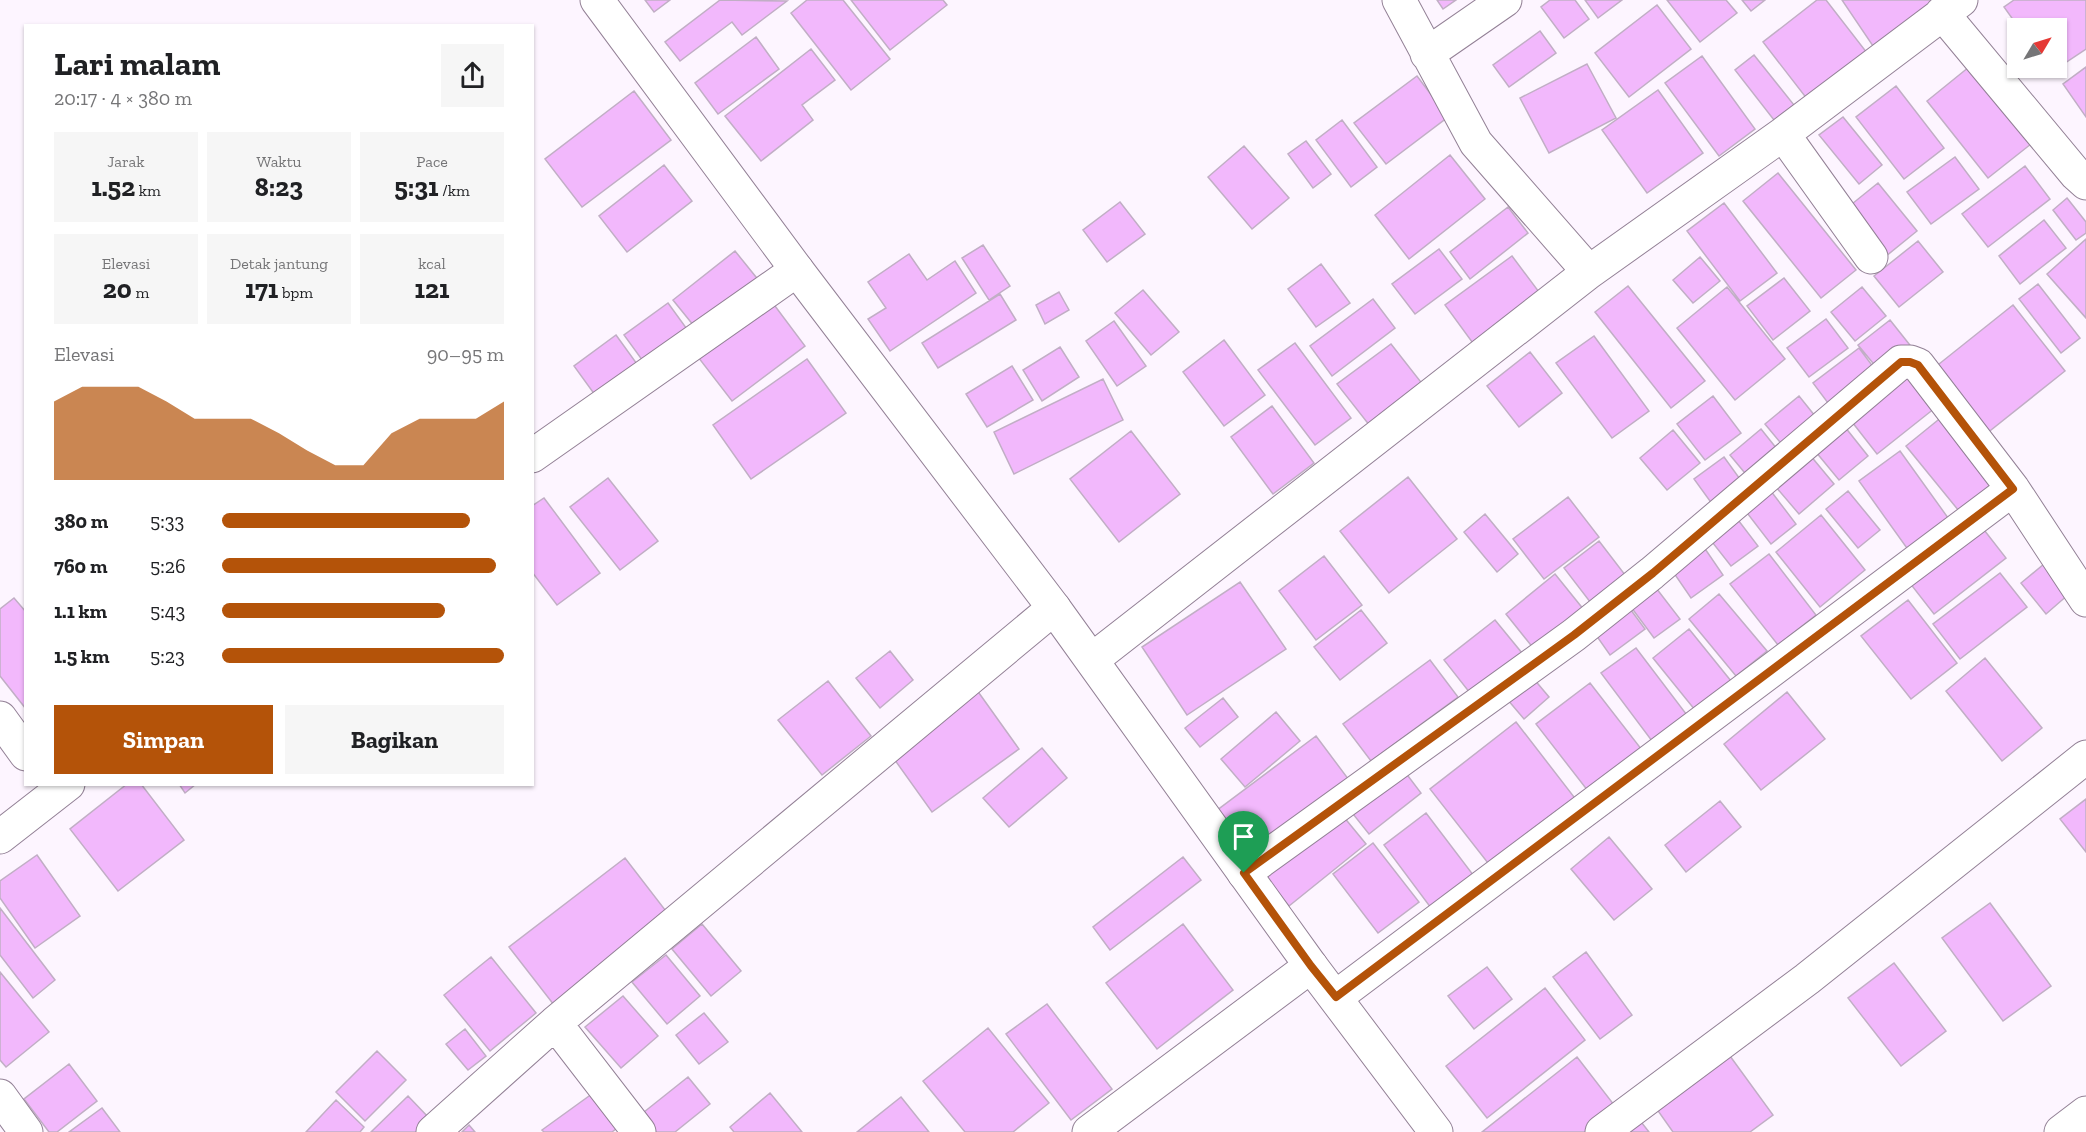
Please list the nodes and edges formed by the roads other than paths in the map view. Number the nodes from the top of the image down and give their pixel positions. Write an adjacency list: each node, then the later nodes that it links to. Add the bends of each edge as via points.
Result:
1 (597, 0): 9 (street)
2 (1399, 0): 5 (street)
3 (1505, 0): 5 (street)
4 (1951, 6): 6 (street); 7 (street)
5 (1427, 54): 10 (street, via 1476,143)
6 (1783, 134): 8 (street); 10 (street)
7 (2086, 183)
8 (1871, 257)
9 (797, 270): 11 (street); 14 (street)
10 (1589, 272): 15 (street)
11 (534, 455)
12 (2013, 489): 13 (street); 21 (street, via 1918,365 1901,362 1653,573 1574,635); 23 (street)
13 (2086, 600)
14 (1054, 608): 15 (street); 24 (street)
15 (1093, 659): 21 (street)
16 (0, 718): 17 (street)
17 (24, 751)
18 (2086, 757): 32 (street, via 1807,979)
19 (56, 788): 20 (street)
20 (0, 837)
21 (1244, 873): 22 (street)
22 (1311, 966): 23 (street); 30 (street)
23 (1336, 997): 31 (street)
24 (555, 1023): 28 (street); 29 (street)
25 (0, 1096): 27 (street)
26 (2086, 1113): 33 (street)
27 (26, 1132)
28 (433, 1132)
29 (639, 1132)
30 (1089, 1132)
31 (1436, 1132)
32 (1602, 1132)
33 (2061, 1132)

